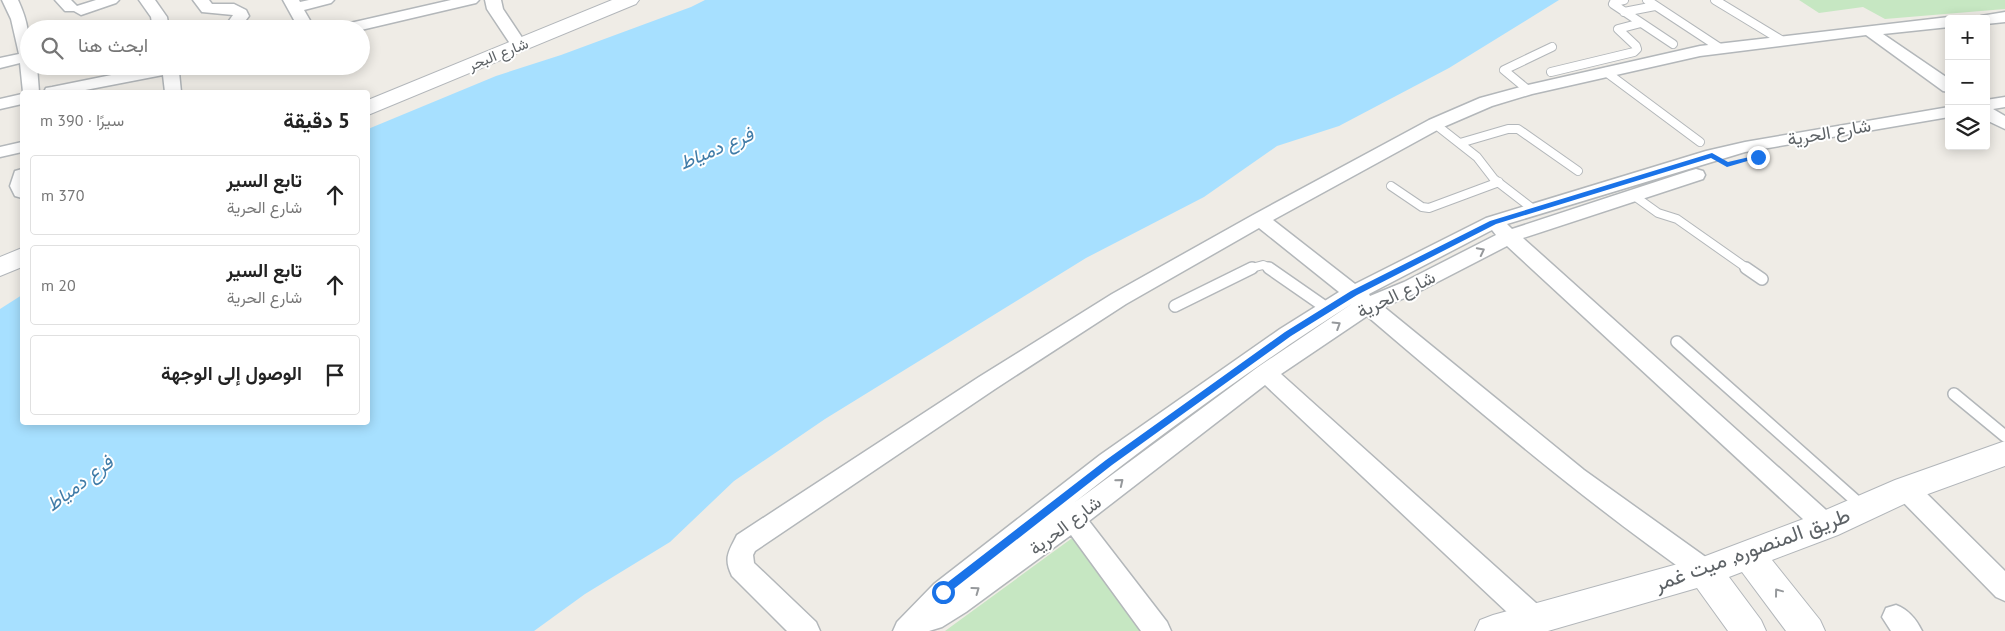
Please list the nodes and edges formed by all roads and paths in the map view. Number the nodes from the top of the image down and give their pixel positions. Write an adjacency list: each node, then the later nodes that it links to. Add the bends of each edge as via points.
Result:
1 (10, 0): 25 (street)
2 (111, 0): 13 (street)
3 (147, 0): 19 (street)
4 (201, 0): 20 (street, via 207,9 234,9 241,13)
5 (326, 0): 12 (street)
6 (471, 0): 14 (street)
7 (493, 0): 29 (street, via 495,9)
8 (629, 0): 29 (main road, شارع البحر)
9 (1624, 0): 16 (lane, via 1614,2)
10 (1647, 0): 15 (lane)
11 (1714, 0): 27 (lane)
12 (293, 4): 21 (street)
13 (71, 6)
14 (419, 6): 22 (street)
15 (1655, 6): 16 (lane); 31 (lane)
16 (1624, 12): 24 (lane)
17 (2005, 17): 18 (street)
18 (1990, 19)
19 (160, 20)
20 (238, 20)
21 (302, 20)
22 (370, 21)
23 (1945, 22): 26 (street)
24 (1641, 23): 28 (lane); 34 (lane, via 1618,29 1636,46 1634,52)
25 (20, 28)
26 (1868, 30): 27 (street); 39 (street)
27 (1781, 40): 31 (street)
28 (1673, 44)
29 (519, 45): 47 (main road, شارع البحر)
30 (1552, 47): 43 (lane, via 1504,70)
31 (1720, 48): 35 (street)
32 (0, 63): 33 (street)
33 (20, 63)
34 (1551, 72)
35 (1606, 72): 43 (street); 55 (lane)
36 (30, 75): 40 (street)
37 (135, 75): 41 (street)
38 (174, 75): 42 (street)
39 (1945, 84)
40 (32, 90)
41 (62, 90)
42 (173, 90)
43 (1528, 90): 50 (street, via 1486,102)
44 (20, 99): 46 (street)
45 (2005, 102): 49 (street)
46 (0, 104)
47 (370, 107)
48 (1945, 113): 55 (street, شارع الحرية)
49 (1994, 116)
50 (1435, 124): 52 (lane); 61 (street)
51 (1945, 127): 55 (street, شارع الحرية, via 1834,143)
52 (1460, 143): 56 (lane, via 1518,129); 57 (lane)
53 (20, 147): 54 (street)
54 (0, 152)
55 (1713, 154): 59 (street, شارع الحرية)
56 (1578, 171)
57 (1499, 182): 58 (lane, via 1429,208 1422,207); 60 (lane)
58 (1391, 186)
59 (1623, 193): 60 (street, شارع الحرية); 62 (street, شارع الحرية); 66 (lane, via 1680,222)
60 (1533, 209): 62 (street, شارع الحرية)
61 (1260, 219): 68 (street); 86 (street, via 1119,299 746,543 740,555 742,568)
62 (1501, 229): 65 (street, شارع الحرية); 67 (street, شارع الحرية, one-way to 62); 80 (street)
63 (20, 258): 64 (main road)
64 (0, 267)
65 (1393, 274): 67 (street); 68 (street, شارع الحرية)
66 (1762, 279)
67 (1411, 287): 68 (street, شارع الحرية)
68 (1361, 299): 70 (street, شارع الحرية); 71 (street, شارع الحرية, one-way to 68); 82 (street, via 1544,452 1648,533)
69 (1174, 306): 70 (lane, via 1262,265 1275,270)
70 (1328, 310): 71 (street, شارع الحرية)
71 (1296, 340): 73 (street, شارع الحرية); 79 (street, شارع الحرية, via 1109,462)
72 (1677, 342): 78 (lane)
73 (1266, 373): 79 (street, شارع الحرية, one-way to 73, via 1134,471); 84 (street)
74 (1954, 394): 75 (lane)
75 (2005, 436)
76 (2005, 454): 77 (main road, طريق المنصوره, ميت غمر)
77 (1906, 489): 78 (main road, طريق المنصوره, ميت غمر); 83 (street)
78 (1864, 508): 80 (main road, طريق المنصوره, ميت غمر)
79 (1067, 510): 85 (street, شارع الحرية, via 956,604); 87 (street)
80 (1826, 525): 81 (main road, طريق المنصوره, ميت غمر)
81 (1748, 554): 82 (main road, طريق المنصوره, ميت غمر); 90 (main road, one-way to 81)
82 (1705, 571): 84 (main road, طريق المنصوره, ميت غمر); 89 (main road)
83 (2005, 589)
84 (1536, 620): 88 (main road, طريق المنصوره, ميت غمر)
85 (913, 626)
86 (806, 631)
87 (1157, 631)
88 (1493, 631)
89 (1748, 631)
90 (1807, 631)

